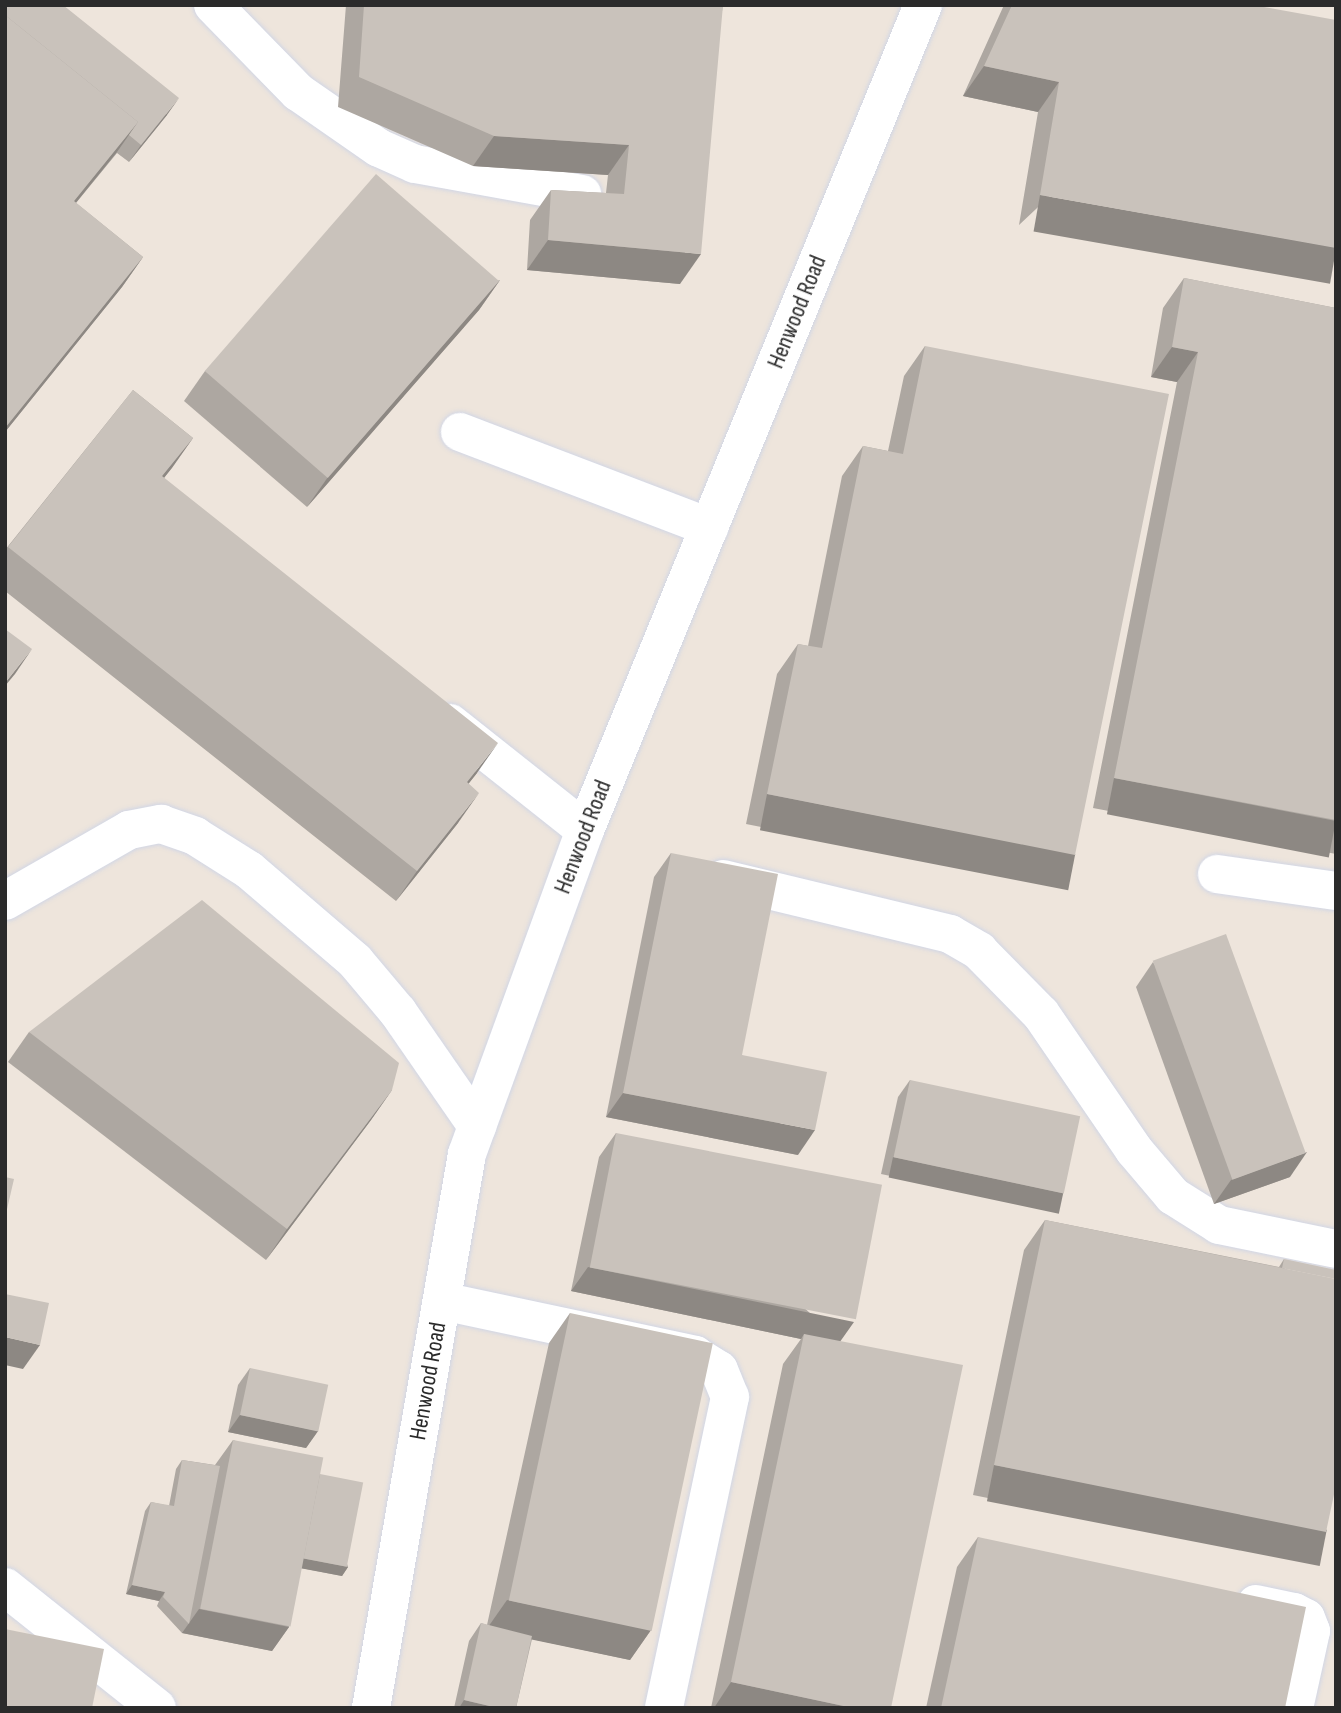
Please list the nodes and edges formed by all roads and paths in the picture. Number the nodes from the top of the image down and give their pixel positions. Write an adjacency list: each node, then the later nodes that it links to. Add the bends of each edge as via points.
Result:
1 (213, 5): 3 (street, via 298,92 379,148 415,164)
2 (923, 5): 5 (street, Henwood Road)
3 (582, 194)
4 (460, 432): 5 (street)
5 (709, 527): 7 (street, Henwood Road)
6 (420, 700): 7 (street)
7 (585, 830): 12 (street, Henwood Road)
8 (684, 869): 13 (street, via 950,934 979,951 1041,1014 1134,1150 1173,1196 1219,1225)
9 (1217, 874): 10 (street)
10 (1336, 891)
11 (5, 901): 12 (street, via 129,830 161,824 195,836 249,870 355,961 398,1012)
12 (477, 1126): 14 (street, Henwood Road, via 467,1154)
13 (1336, 1249)
14 (442, 1301): 18 (street, Henwood Road); 19 (street, via 695,1354 719,1370 730,1396)
15 (5, 1587): 17 (street)
16 (1227, 1598): 20 (street, via 1306,1618 1311,1631)
17 (157, 1708)
18 (371, 1708)
19 (664, 1708)
20 (1294, 1708)

